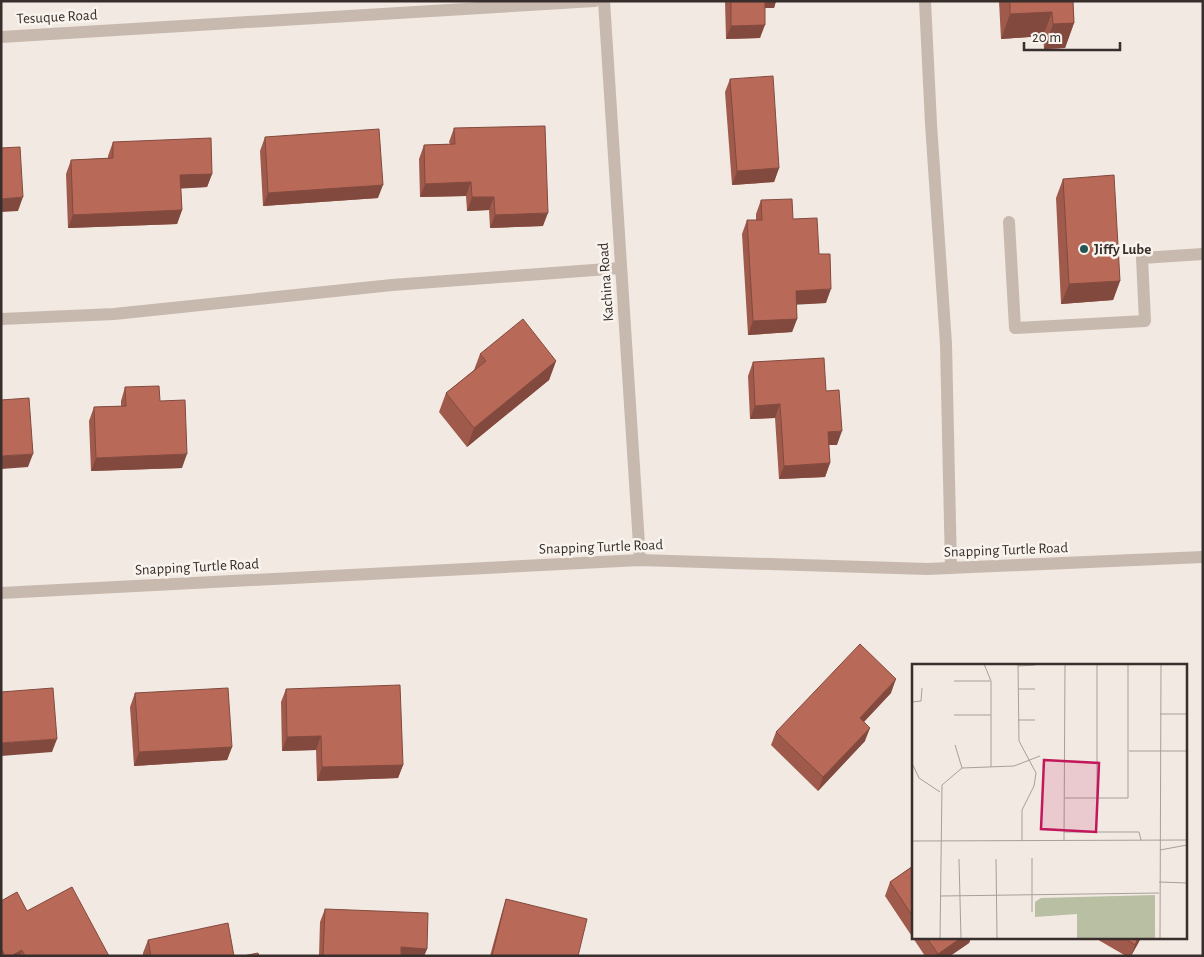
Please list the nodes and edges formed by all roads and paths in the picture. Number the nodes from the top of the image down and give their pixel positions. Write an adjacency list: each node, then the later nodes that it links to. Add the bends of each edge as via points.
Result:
1 (595, 1): 4 (street, Tesuque Road)
2 (604, 1): 7 (street, Kachina Road)
3 (925, 1): 11 (street, via 946,344)
4 (1, 37)
5 (1009, 222): 6 (street, via 1015,328 1145,321 1142,258)
6 (1203, 254)
7 (621, 268): 8 (street, via 392,285 114,314); 10 (street, Kachina Road)
8 (1, 319)
9 (1203, 558): 11 (street, Snapping Turtle Road)
10 (640, 560): 11 (street, Snapping Turtle Road); 12 (street, Snapping Turtle Road)
11 (951, 568)
12 (1, 593)

